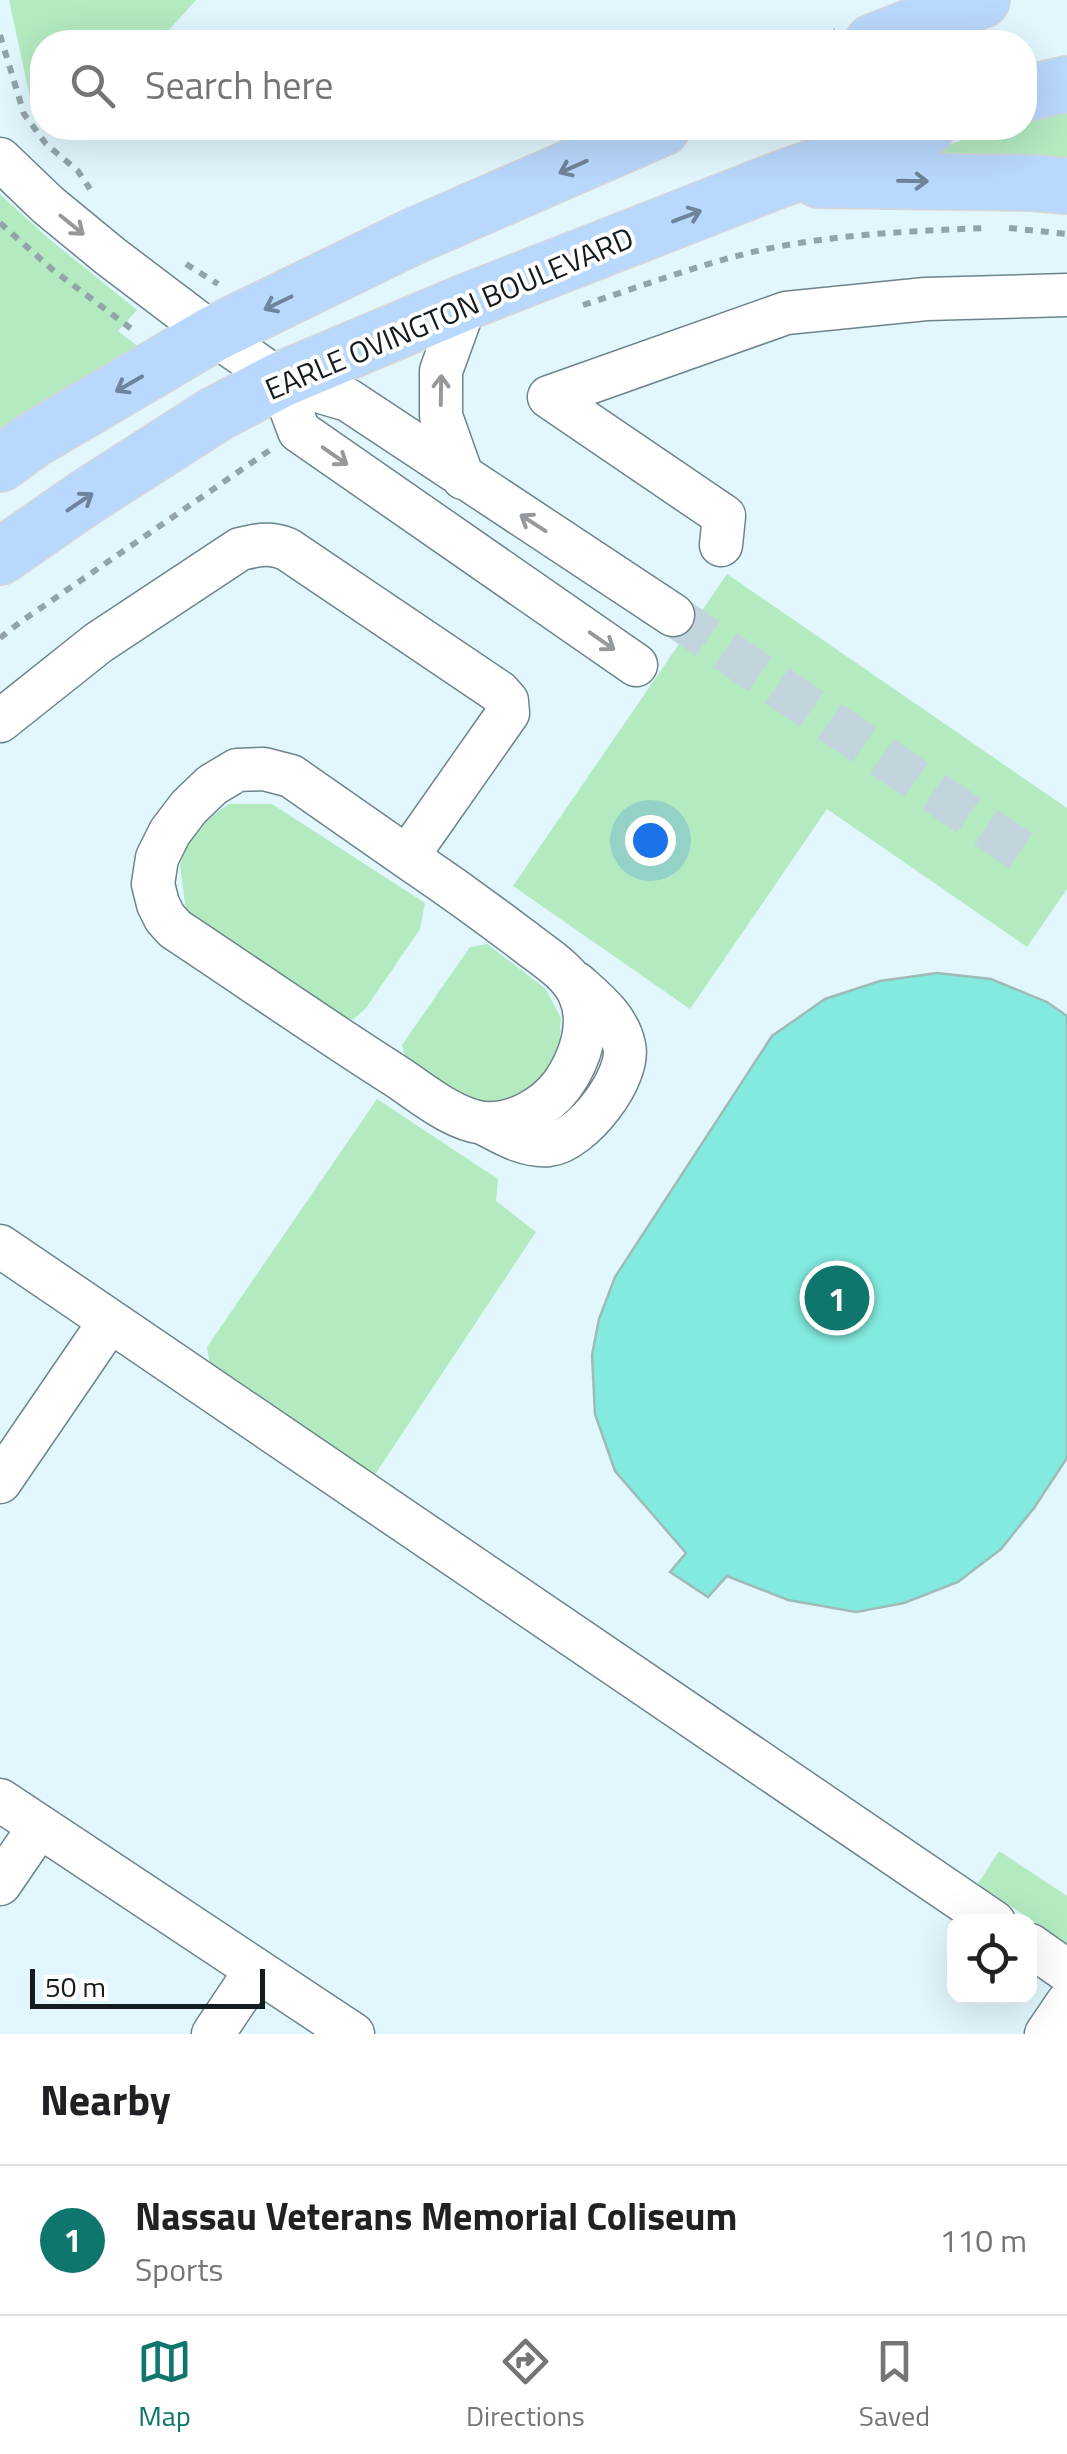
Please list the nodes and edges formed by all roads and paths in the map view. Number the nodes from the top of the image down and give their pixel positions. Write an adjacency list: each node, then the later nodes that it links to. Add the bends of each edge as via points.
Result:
1 (982, 0): 2 (main road)
2 (905, 30)
3 (0, 35): 7 (path)
4 (1067, 84): 5 (main road)
5 (1037, 91)
6 (0, 120): 11 (street)
7 (30, 122)
8 (43, 140): 14 (path, via 78,171)
9 (634, 140): 21 (main road, one-way to 21)
10 (893, 140): 12 (main road, EARLE OVINGTON BOULEVARD)
11 (8, 166): 21 (street, one-way to 21, via 48,206)
12 (781, 179): 13 (main road, one-way to 13); 19 (main road, EARLE OVINGTON BOULEVARD, one-way to 12)
13 (1067, 186)
14 (93, 195)
15 (0, 223): 22 (path)
16 (1067, 234): 20 (path, via 1002,228 868,234 764,250)
17 (184, 263): 21 (path)
18 (1067, 296): 29 (street, via 926,299 786,313 549,397 724,516)
19 (466, 302): 23 (main road, EARLE OVINGTON BOULEVARD); 28 (street, one-way to 19, via 441,416 441,372)
20 (577, 308)
21 (220, 312): 23 (street); 27 (main road, one-way to 27)
22 (143, 337)
23 (280, 380): 28 (street, via 348,400); 30 (main road, EARLE OVINGTON BOULEVARD, one-way to 23, via 216,414); 33 (street, one-way to 33, via 299,431)
24 (281, 443): 26 (path)
25 (249, 451): 26 (path)
26 (256, 459): 32 (path)
27 (0, 464)
28 (463, 478): 31 (street, one-way to 28)
29 (721, 544)
30 (0, 558)
31 (673, 615)
32 (0, 638)
33 (636, 665)
34 (0, 720): 35 (street, via 98,643 240,549 286,548 506,701 508,713)
35 (407, 857): 35 (street, via 291,776 237,770 212,784 174,827 157,858 154,884 158,904 176,929 452,1112 483,1123 518,1118 562,1085 581,1046 586,1025 578,990 475,903)
36 (0, 1246): 37 (street)
37 (110, 1322): 38 (street); 42 (street)
38 (0, 1482)
39 (0, 1800): 40 (street)
40 (39, 1827): 41 (street); 44 (street)
41 (0, 1884)
42 (982, 1914)
43 (1037, 1950): 45 (street)
44 (256, 1970): 47 (street); 48 (street)
45 (1067, 1970)
46 (1067, 2002): 49 (street)
47 (213, 2034)
48 (353, 2034)
49 (1046, 2034)

